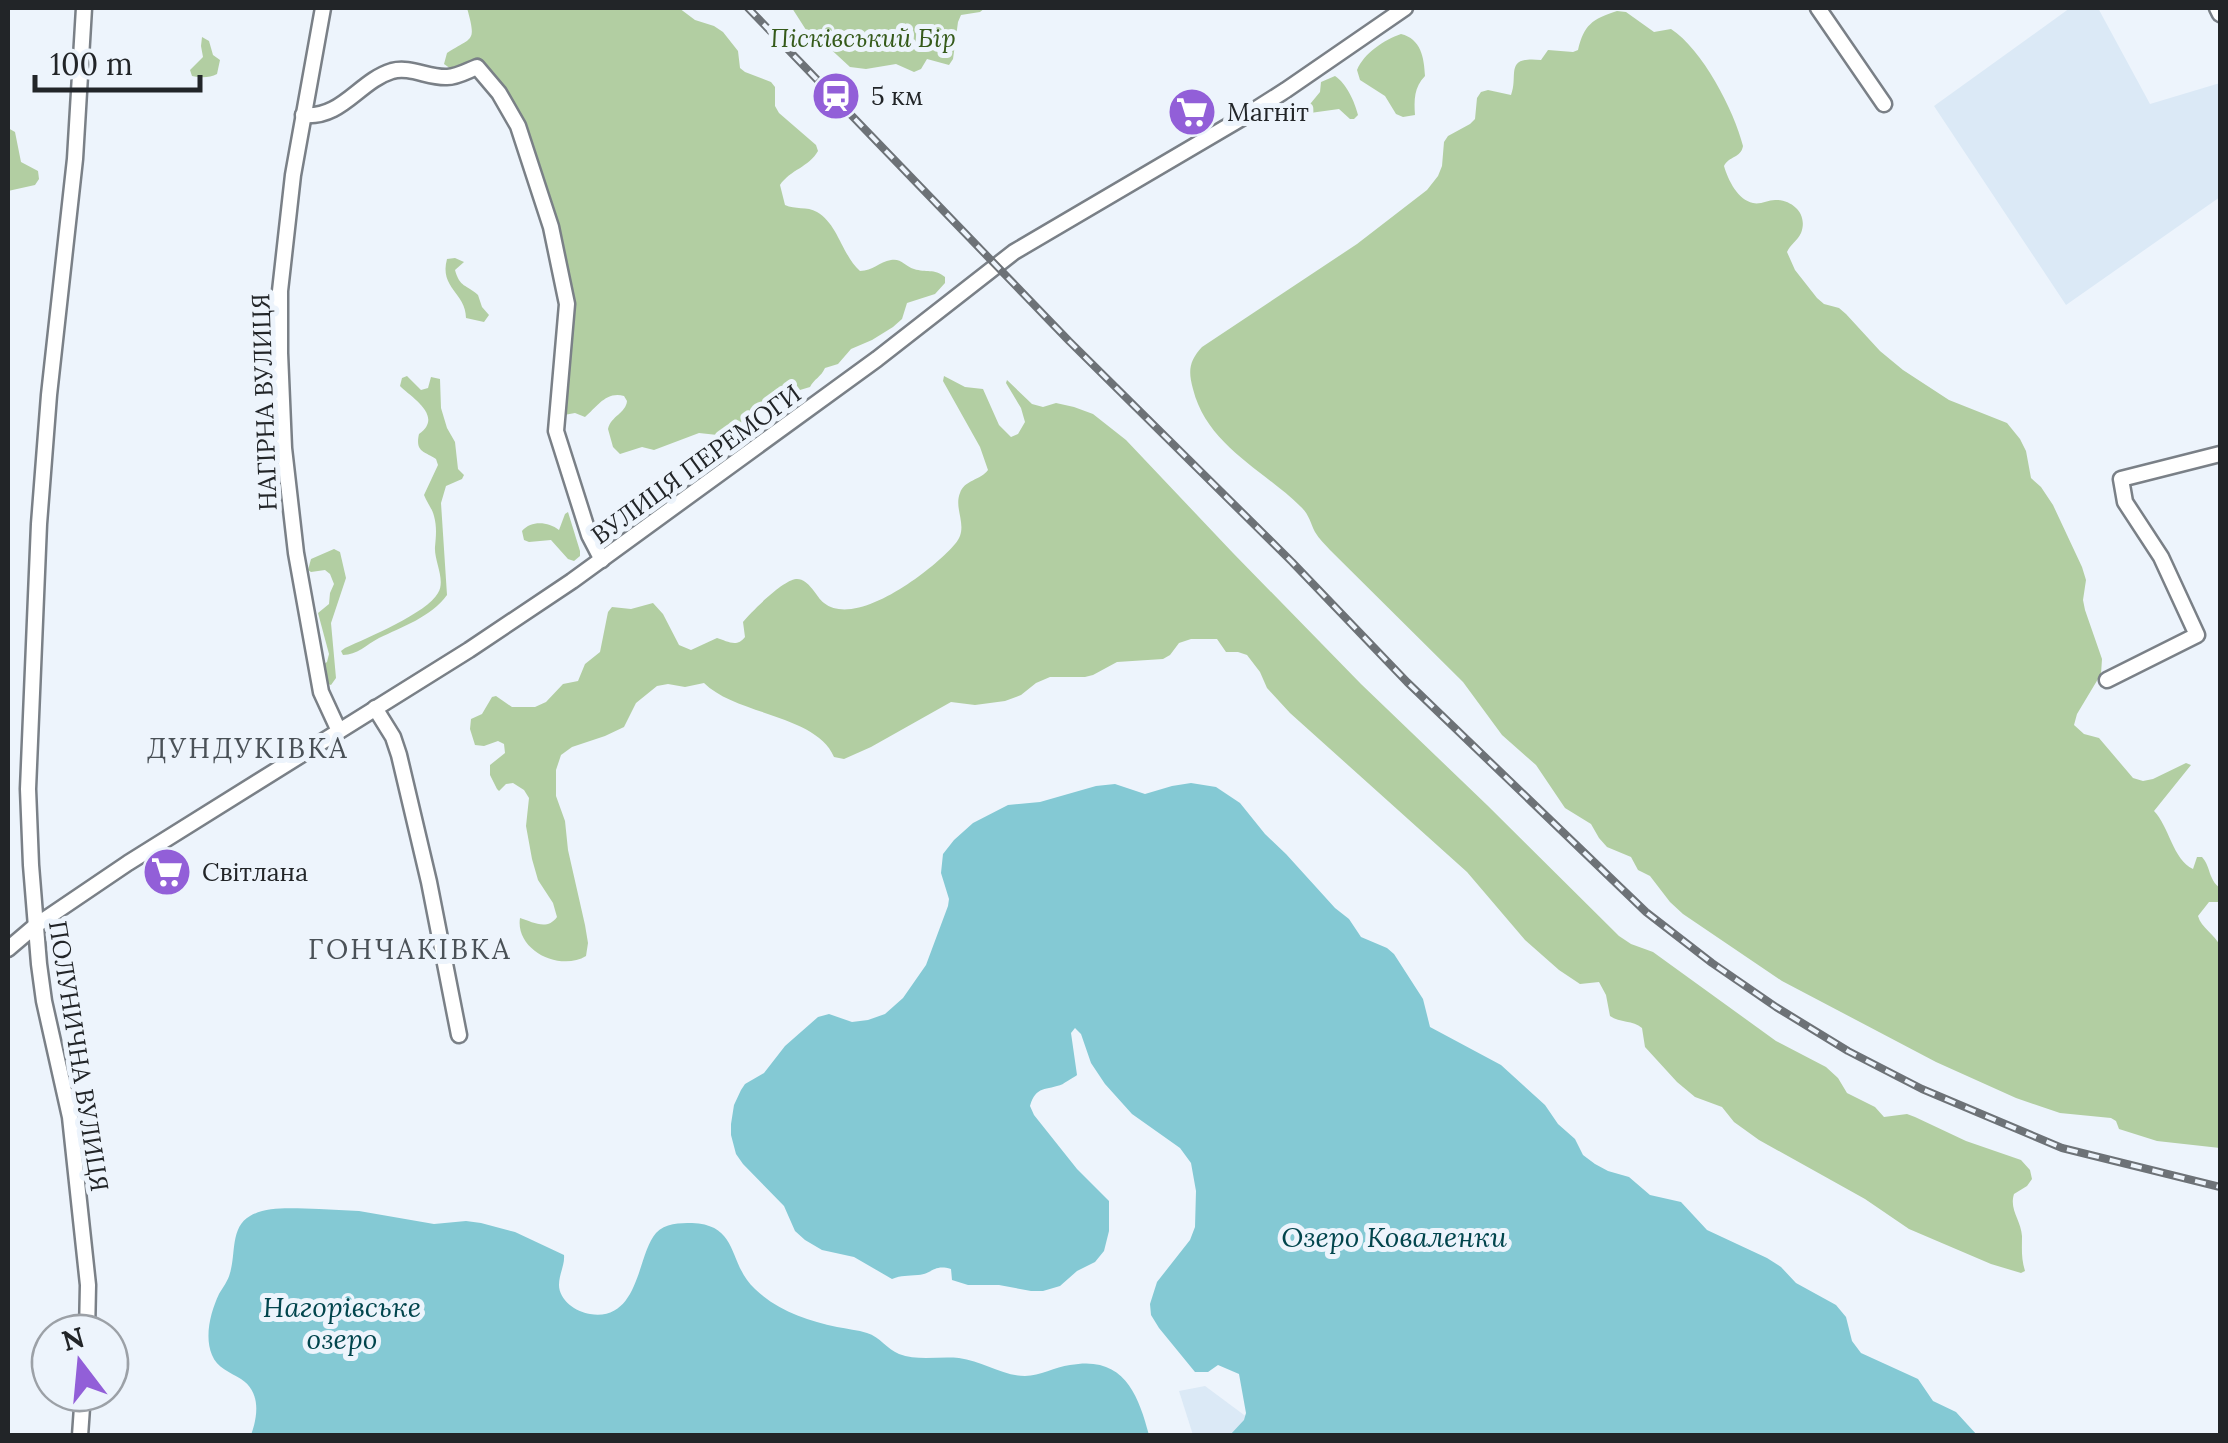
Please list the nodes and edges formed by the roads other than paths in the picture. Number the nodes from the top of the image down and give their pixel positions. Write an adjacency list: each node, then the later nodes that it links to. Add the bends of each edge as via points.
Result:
1 (84, 8): 12 (street, ПОЛУНИЧНА ВУЛИЦЯ, via 39,524 28,789)
2 (323, 8): 6 (street, НАГІРНА ВУЛИЦЯ)
3 (1405, 8): 8 (street, ВУЛИЦЯ ПЕРЕМОГИ, via 1242,118 1014,252)
4 (1818, 8): 5 (street)
5 (1884, 104)
6 (303, 115): 8 (street, via 327,114 398,70 445,77 477,68 506,103 534,170 562,271 567,320 556,431); 11 (street, НАГІРНА ВУЛИЦЯ, via 279,304 283,432 319,684)
7 (2220, 454): 9 (street, via 2122,478 2125,502 2197,634)
8 (602, 560): 10 (street, ВУЛИЦЯ ПЕРЕМОГИ)
9 (2107, 680)
10 (374, 708): 11 (street, ВУЛИЦЯ ПЕРЕМОГИ); 14 (street, via 399,754)
11 (339, 730): 12 (street, ВУЛИЦЯ ПЕРЕМОГИ)
12 (35, 926): 13 (street, ВУЛИЦЯ ПЕРЕМОГИ); 15 (street, ПОЛУНИЧНА ВУЛИЦЯ, via 70,1117)
13 (8, 949)
14 (459, 1035)
15 (87, 1313)

